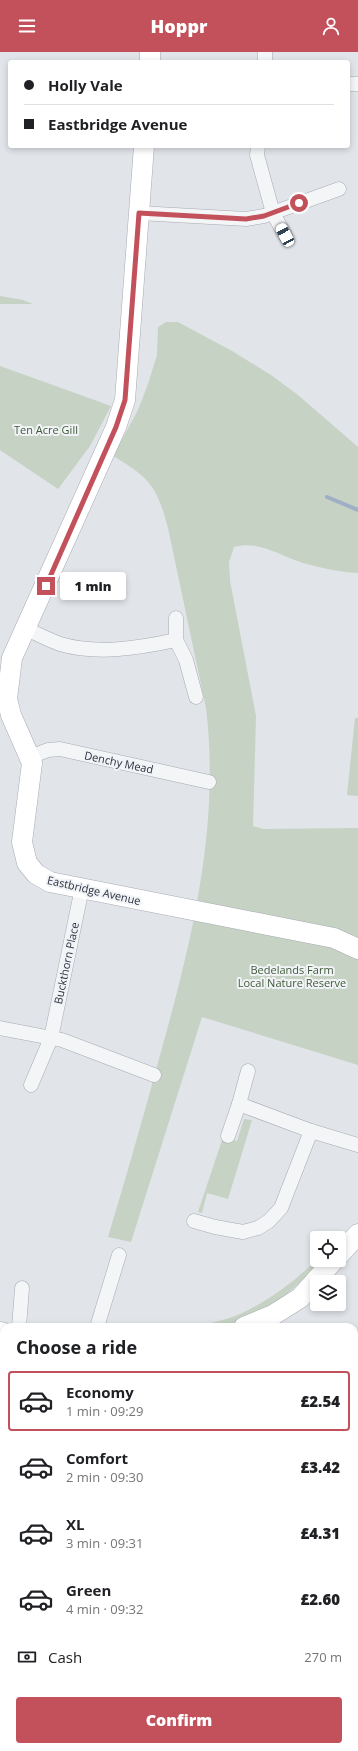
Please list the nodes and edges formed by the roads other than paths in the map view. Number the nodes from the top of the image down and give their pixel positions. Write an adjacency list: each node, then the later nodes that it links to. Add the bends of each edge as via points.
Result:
1 (144, 148): 4 (street, Eastbridge Avenue)
2 (258, 148): 5 (street, via 257,155)
3 (339, 189): 5 (street)
4 (139, 213): 5 (street, via 246,219); 8 (street, Eastbridge Avenue, via 125,400 116,427)
5 (273, 213): 6 (street)
6 (285, 235)
7 (176, 618): 9 (street)
8 (26, 629): 9 (street, via 60,644 104,650 139,648); 11 (street, Eastbridge Avenue, via 12,658 7,699 11,715)
9 (176, 640): 10 (street, via 186,660)
10 (196, 697)
11 (30, 757): 12 (street, Denchy Mead, via 48,750 60,749); 13 (street, Eastbridge Avenue, via 32,762 22,842 27,863 36,874 50,882)
12 (209, 782)
13 (82, 888): 14 (street, Eastbridge Avenue, via 334,938); 16 (street, Buckthorn Place)
14 (358, 949)
15 (0, 1028): 16 (street)
16 (51, 1038): 18 (street); 19 (street, Buckthorn Place)
17 (248, 1071): 20 (street)
18 (154, 1076)
19 (31, 1085)
20 (238, 1104): 21 (street); 22 (street)
21 (311, 1131): 23 (street); 24 (street, via 281,1208 269,1221 258,1228 243,1232)
22 (228, 1136)
23 (358, 1145)
24 (194, 1221)
25 (358, 1234): 26 (street)
26 (346, 1247)
27 (118, 1256): 31 (street)
28 (328, 1267): 32 (street, via 300,1298 273,1315)
29 (22, 1288): 30 (street)
30 (19, 1323)
31 (98, 1323)
32 (254, 1323)

